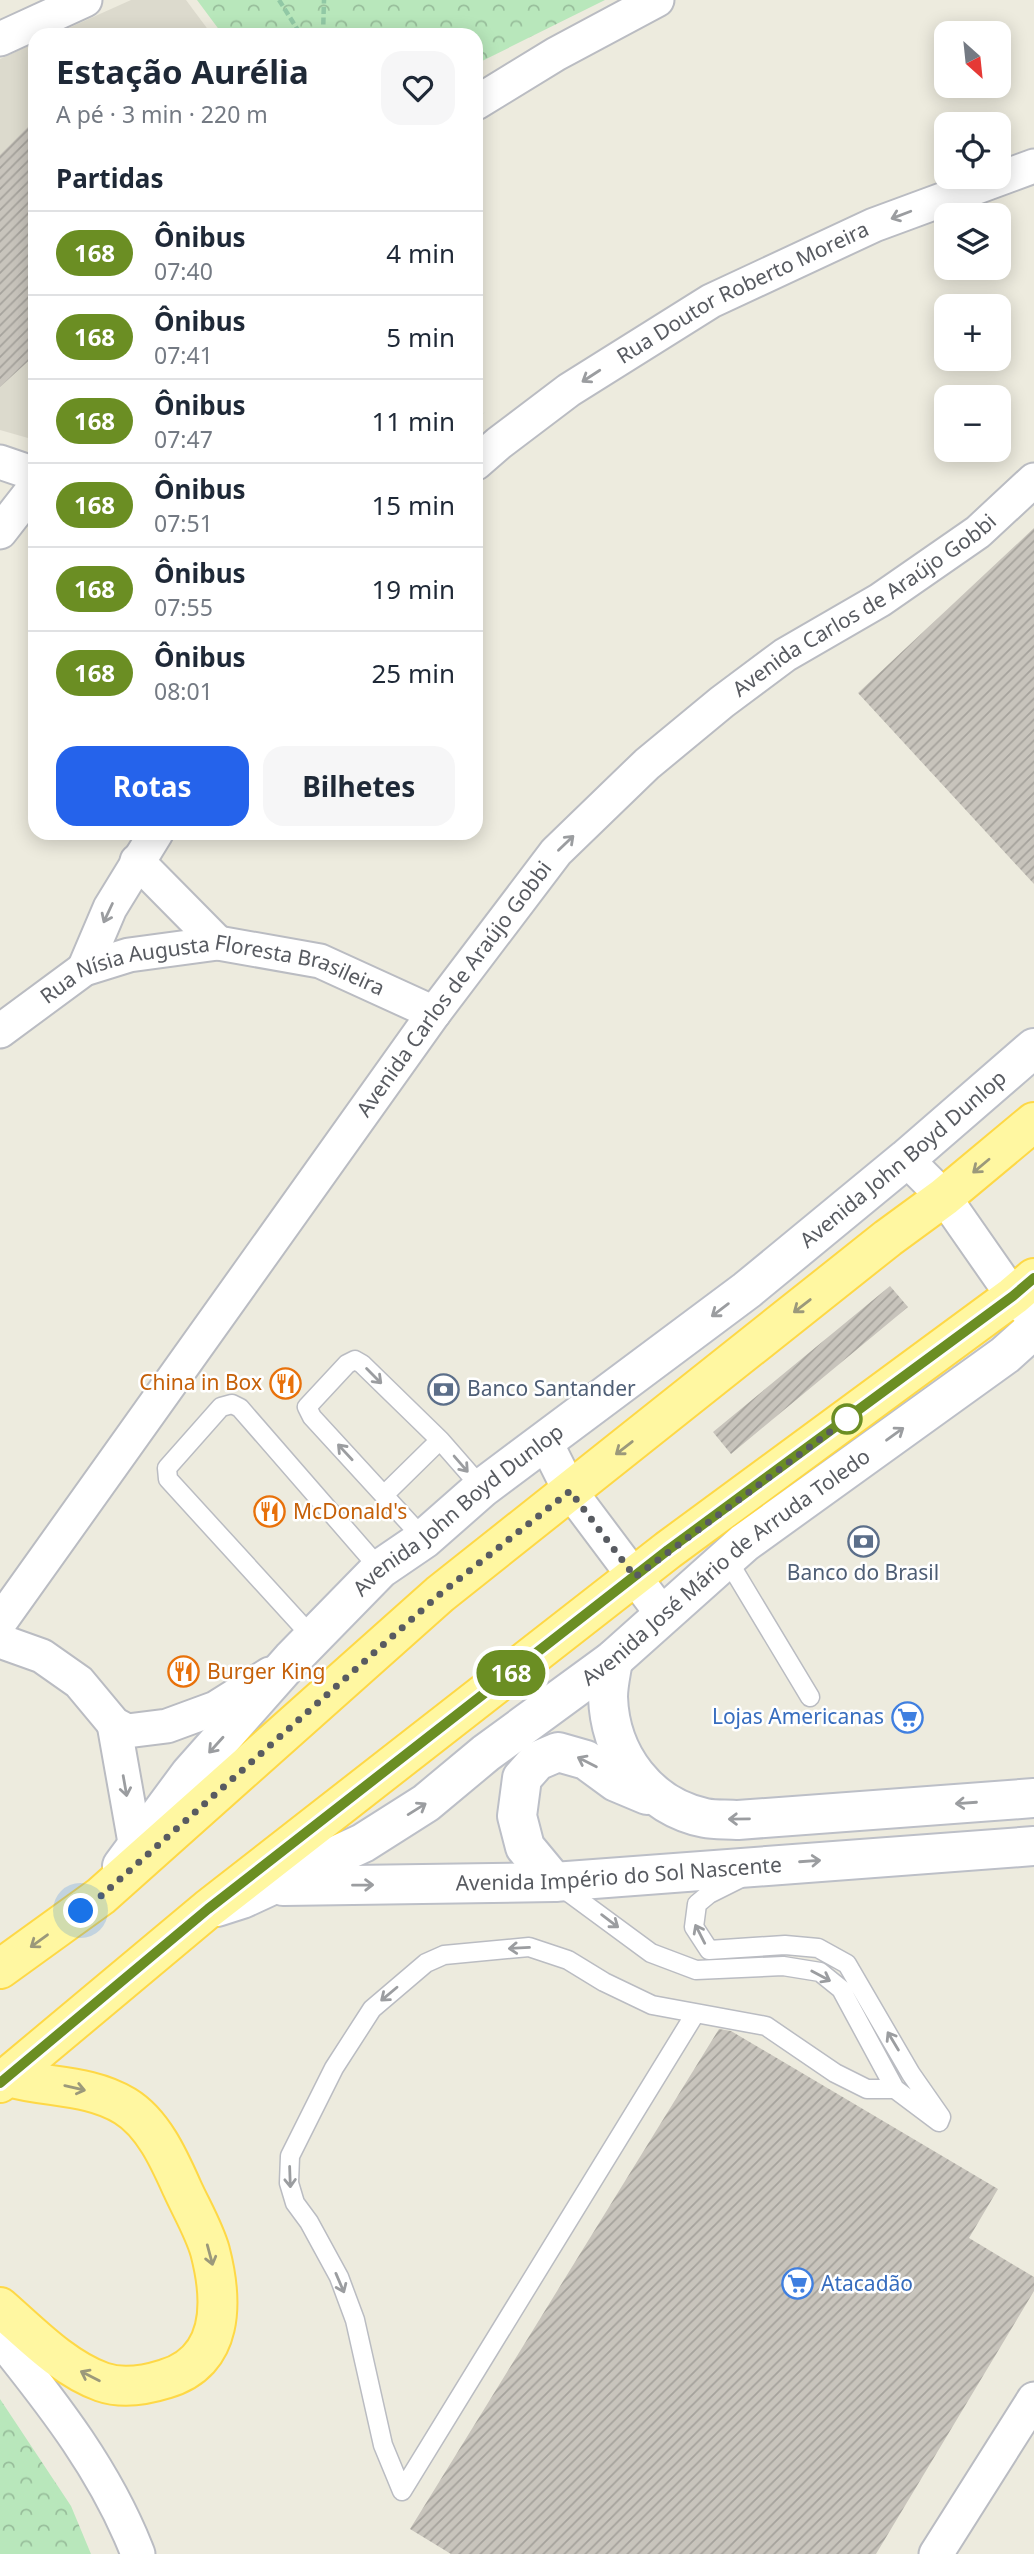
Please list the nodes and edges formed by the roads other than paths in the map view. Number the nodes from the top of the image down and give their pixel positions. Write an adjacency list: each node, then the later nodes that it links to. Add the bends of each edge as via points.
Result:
1 (85, 0): 3 (street)
2 (657, 0): 4 (street)
3 (0, 39)
4 (483, 99)
5 (1034, 166): 6 (street, Rua Doutor Roberto Moreira, one-way to 6, via 874,225 711,301 569,390)
6 (483, 457)
7 (0, 462): 8 (street)
8 (28, 472)
9 (1034, 480): 16 (street, Avenida Carlos de Araújo Gobbi, one-way to 9, via 556,852 647,764 785,655 880,600 978,532)
10 (28, 496): 11 (street)
11 (0, 532)
12 (151, 840): 13 (street)
13 (137, 861): 14 (street); 15 (street, one-way to 15, via 110,908)
14 (218, 943): 15 (street, Rua Nísia Augusta Floresta Brasileira, via 129,955); 16 (street, Rua Nísia Augusta Floresta Brasileira, via 320,961)
15 (84, 969): 17 (street, Rua Nísia Augusta Floresta Brasileira)
16 (434, 1013): 34 (street, Avenida Carlos de Araújo Gobbi)
17 (0, 1031)
18 (1034, 1048): 20 (main road, Avenida John Boyd Dunlop)
19 (1034, 1122): 21 (main road, Avenida John Boyd Dunlop, one-way to 21)
20 (906, 1159): 21 (street); 25 (main road, Avenida John Boyd Dunlop, one-way to 25, via 747,1290)
21 (944, 1197): 22 (street); 27 (main road, Avenida John Boyd Dunlop, one-way to 27)
22 (1027, 1297): 32 (main road)
23 (1034, 1329): 30 (main road, Avenida José Mário de Arruda Toledo, one-way to 23)
24 (440, 1440): 26 (lane, one-way to 26); 28 (lane); 28 (lane, one-way to 24, via 307,1407 348,1364 355,1360 362,1364)
25 (545, 1441): 26 (main road, Avenida John Boyd Dunlop); 27 (street)
26 (482, 1488): 29 (main road, Avenida John Boyd Dunlop)
27 (570, 1491): 32 (street); 47 (main road, Avenida John Boyd Dunlop, via 440,1594)
28 (385, 1494): 29 (lane)
29 (424, 1539): 31 (main road, Avenida John Boyd Dunlop)
30 (727, 1559): 33 (main road, Avenida José Mário de Arruda Toledo); 38 (lane)
31 (380, 1569): 36 (main road, Avenida John Boyd Dunlop); 36 (lane, via 240,1408 232,1404 220,1407 167,1468 168,1479)
32 (635, 1577): 33 (street); 48 (main road)
33 (663, 1615): 37 (main road, Avenida José Mário de Arruda Toledo)
34 (0, 1622)
35 (0, 1641): 39 (street, via 42,1656 79,1682)
36 (303, 1649): 39 (street, via 204,1713 167,1726 128,1731); 43 (main road, Avenida John Boyd Dunlop, one-way to 43, via 190,1774)
37 (613, 1660): 40 (main road, via 611,1715 629,1768); 46 (main road, Avenida José Mário de Arruda Toledo, one-way to 37, via 363,1843 426,1803)
38 (810, 1697)
39 (114, 1724): 43 (street, one-way to 43)
40 (656, 1795): 41 (main road, one-way to 40, via 738,1820 705,1818); 45 (main road, one-way to 45, via 616,1782 586,1760 558,1752 537,1761 522,1779 517,1816 525,1847)
41 (1034, 1798)
42 (1034, 1846): 44 (main road, Avenida Império do Sol Nascente, one-way to 42)
43 (136, 1848): 47 (main road, Avenida John Boyd Dunlop)
44 (768, 1864): 45 (main road, Avenida Império do Sol Nascente); 52 (lane, one-way to 44, via 939,2122 941,2117 847,1964 818,1948 785,1945 709,1950 694,1927 697,1904)
45 (554, 1882): 46 (main road, Avenida Império do Sol Nascente, one-way to 45); 52 (lane, one-way to 52, via 651,1953 696,1970 783,1965 820,1972 841,1989)
46 (270, 1886): 48 (main road, Avenida Império do Sol Nascente)
47 (101, 1896): 49 (main road, Avenida John Boyd Dunlop, one-way to 49)
48 (208, 1909): 51 (main road)
49 (0, 1969)
50 (695, 2014): 50 (lane, one-way to 50, via 652,2005 568,1960 529,1947 444,1955 426,1963 372,2009 334,2068 290,2156 289,2183 295,2203 339,2277 355,2320 383,2445 402,2491); 52 (lane, via 766,2026 867,2089)
51 (4, 2080): 53 (main road, one-way to 53, via 64,2085 101,2094 127,2107 150,2129 209,2249 219,2298 217,2325 207,2348 192,2365 175,2376 134,2386 104,2383 69,2365)
52 (895, 2089)
53 (0, 2307)
54 (0, 2339): 56 (street, via 68,2425 124,2517)
55 (1034, 2399): 57 (street)
56 (138, 2554)
57 (936, 2554)

